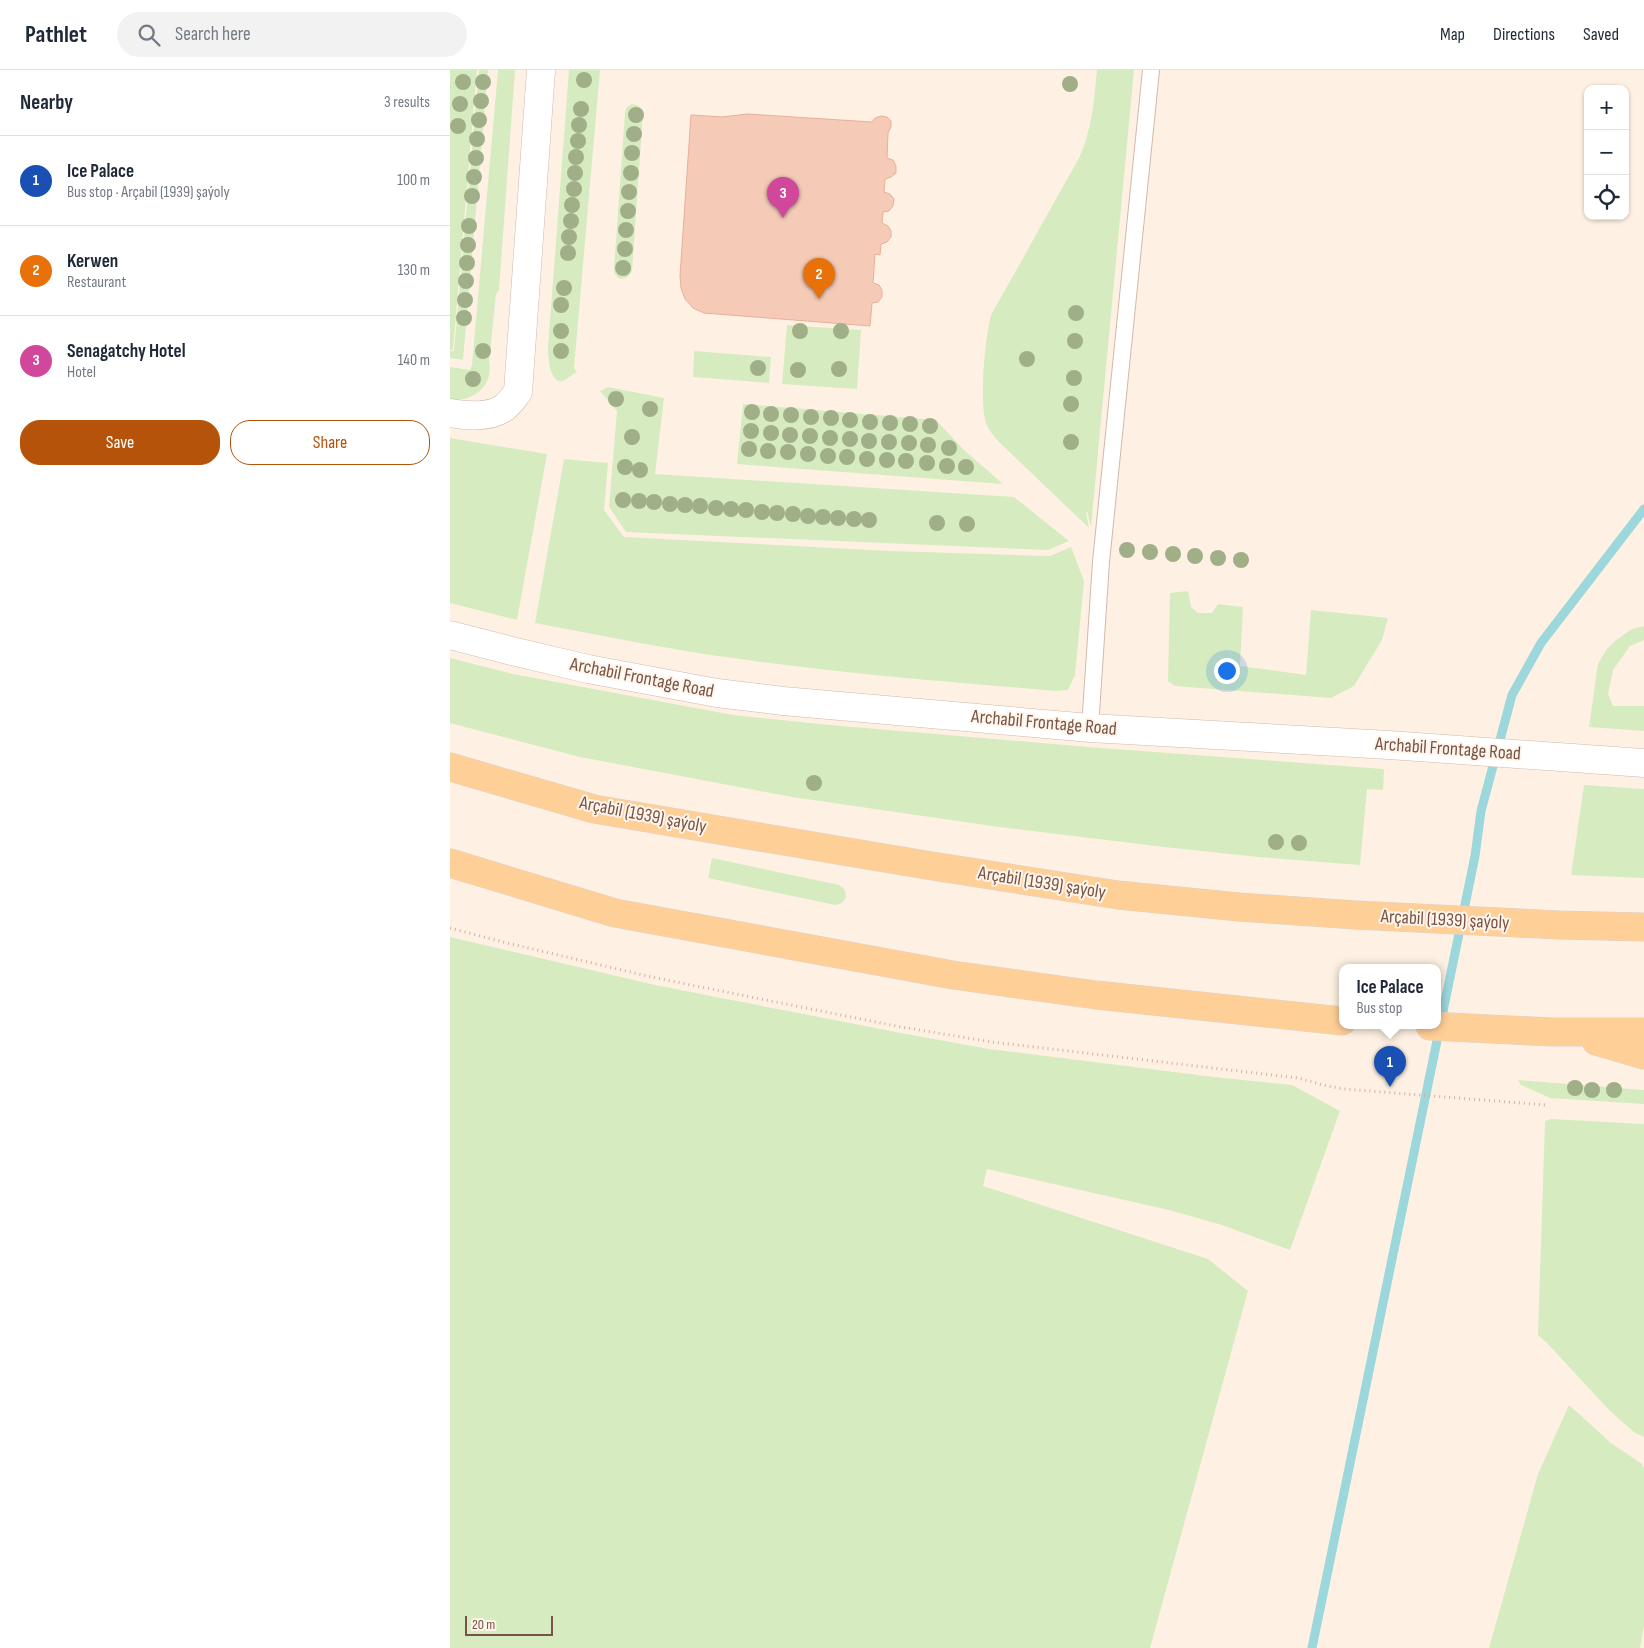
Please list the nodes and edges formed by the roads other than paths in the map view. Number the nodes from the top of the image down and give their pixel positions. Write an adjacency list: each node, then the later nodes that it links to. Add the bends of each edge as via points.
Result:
1 (541, 70): 3 (street, via 518,392 504,408 485,415)
2 (1151, 70): 5 (lane, via 1101,562)
3 (450, 413)
4 (450, 635): 5 (street, Archabil Frontage Road, via 588,669 717,693)
5 (1090, 728): 6 (street, Archabil Frontage Road)
6 (1644, 763)
7 (450, 767): 12 (main road, Arçabil (1939) şaýoly, via 594,809 1118,894 1356,916)
8 (450, 863): 10 (main road)
9 (450, 875): 10 (street)
10 (615, 913): 14 (main road, via 953,975 1096,995)
11 (1644, 923): 12 (main road)
12 (1588, 925): 13 (main road, Arçabil (1939) şaýoly)
13 (1644, 927)
14 (1339, 1021)
15 (1441, 1027): 16 (main road)
16 (1557, 1032): 17 (main road); 18 (main road)
17 (1644, 1032)
18 (1644, 1054)

